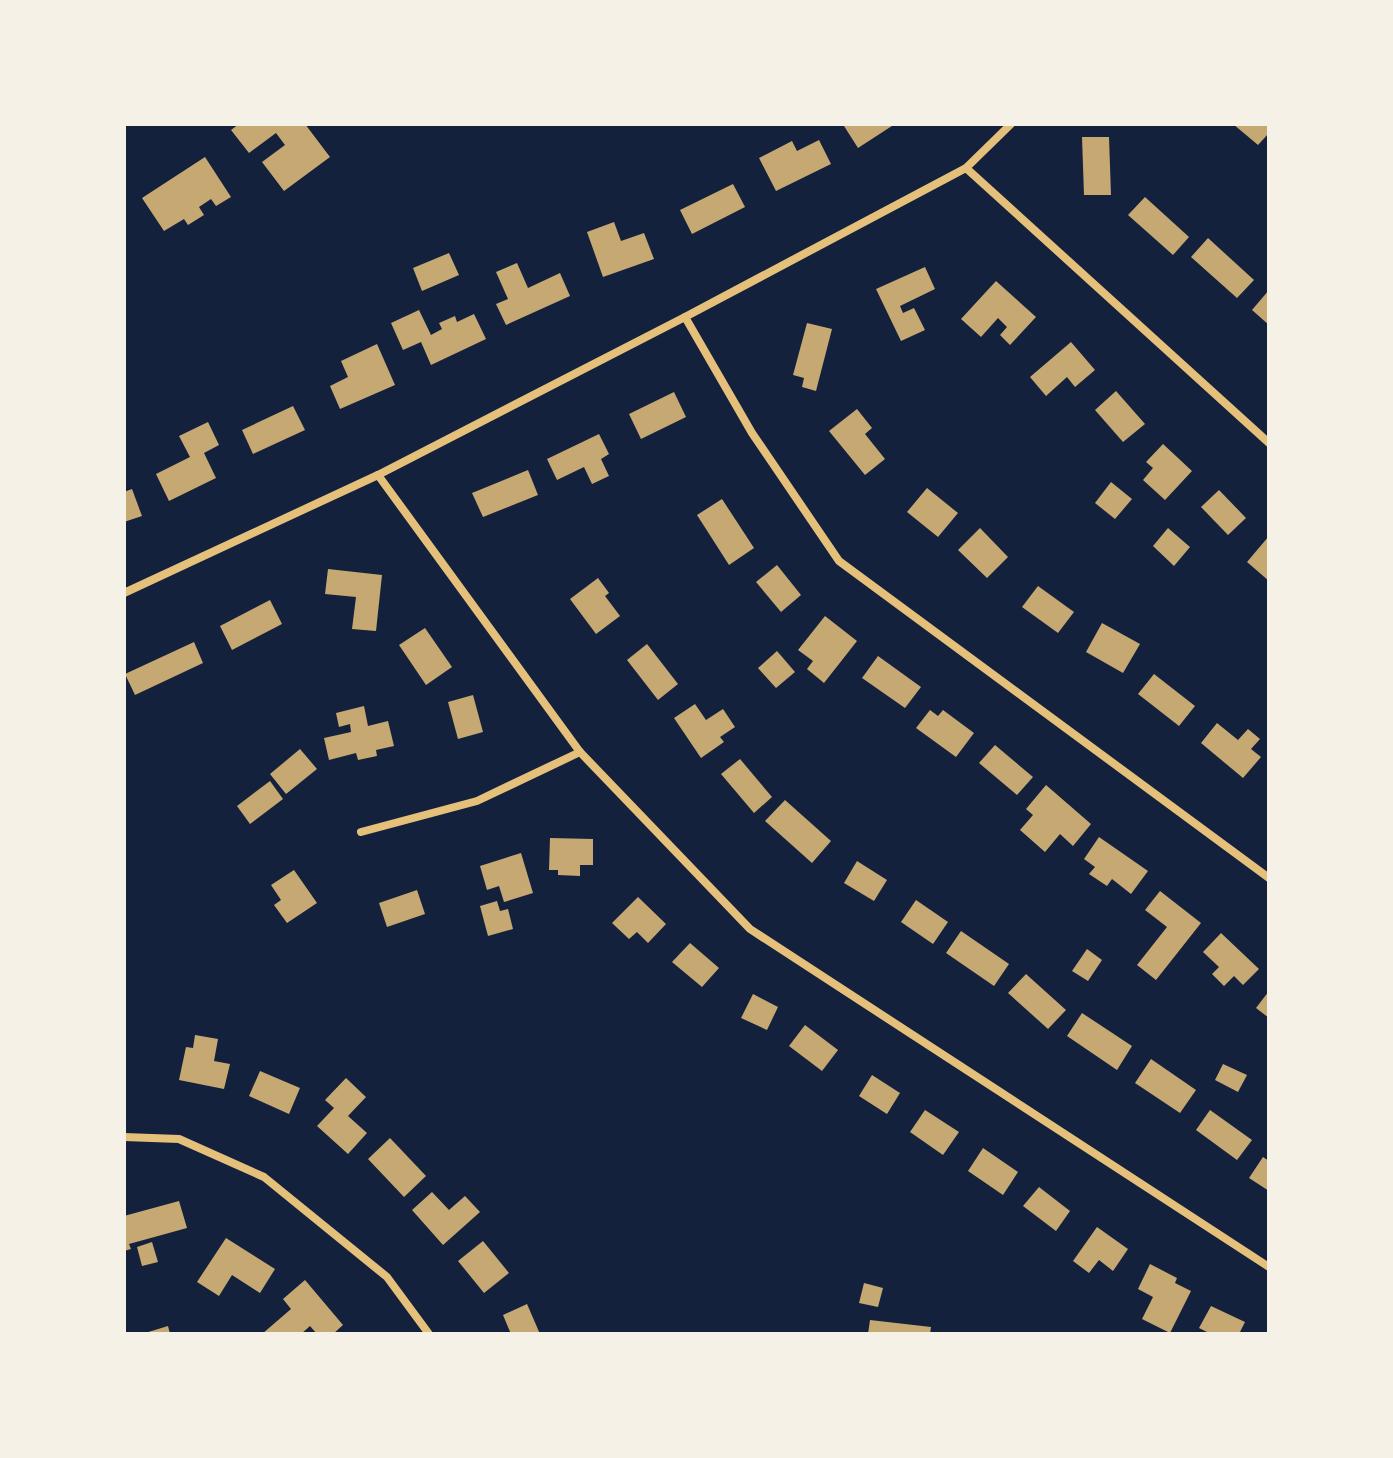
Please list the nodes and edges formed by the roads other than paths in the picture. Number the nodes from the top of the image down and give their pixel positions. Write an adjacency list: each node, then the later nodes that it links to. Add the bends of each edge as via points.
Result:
1 (1011, 124): 2 (street)
2 (966, 168): 3 (street); 4 (street)
3 (685, 317): 5 (street); 9 (street, via 752,433 839,561)
4 (1269, 443)
5 (378, 475): 6 (street); 7 (street)
6 (124, 593)
7 (580, 752): 8 (street, via 477,801); 11 (street, via 750,929)
8 (361, 832)
9 (1269, 878)
10 (124, 1137): 12 (street, via 179,1139 264,1177 387,1277)
11 (1269, 1267)
12 (429, 1334)

